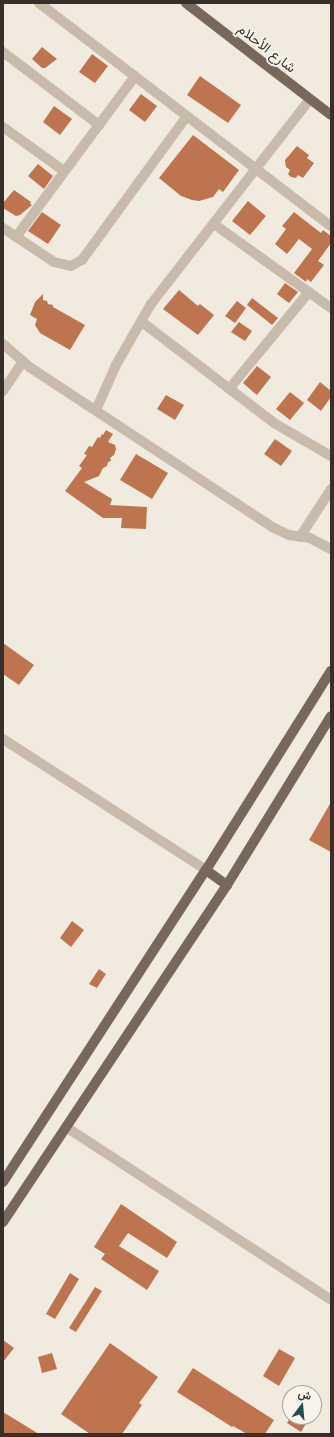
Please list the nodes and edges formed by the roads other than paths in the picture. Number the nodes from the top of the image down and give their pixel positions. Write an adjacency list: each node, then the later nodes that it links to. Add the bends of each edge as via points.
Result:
1 (39, 3): 4 (street)
2 (186, 3): 5 (main road, شارع الأحلام)
3 (3, 52): 8 (street)
4 (135, 76): 7 (street); 8 (street)
5 (310, 99): 6 (main road, شارع الأحلام); 10 (street)
6 (331, 115)
7 (187, 116): 10 (street); 15 (street, via 82,260 71,266 54,262)
8 (99, 125): 11 (street)
9 (3, 127): 11 (street)
10 (256, 169): 12 (street); 13 (street)
11 (64, 172): 15 (street)
12 (214, 224): 16 (street); 18 (street, via 151,304)
13 (331, 226)
14 (3, 228): 15 (street)
15 (16, 237)
16 (309, 292): 17 (street); 21 (street)
17 (331, 308)
18 (142, 322): 21 (street); 23 (street, via 116,365)
19 (3, 344): 20 (street)
20 (23, 361): 22 (street); 23 (street)
21 (230, 389): 24 (street, via 274,423)
22 (3, 391)
23 (96, 410): 26 (street, via 274,528 288,535)
24 (331, 456)
25 (331, 489): 26 (street)
26 (300, 537): 27 (street, via 316,541)
27 (331, 549)
28 (331, 671): 31 (main road)
29 (331, 716): 32 (main road)
30 (3, 739): 31 (street)
31 (206, 870): 32 (main road); 34 (main road)
32 (227, 885): 33 (main road)
33 (66, 1127): 35 (main road); 36 (street)
34 (3, 1182)
35 (3, 1222)
36 (331, 1300)

